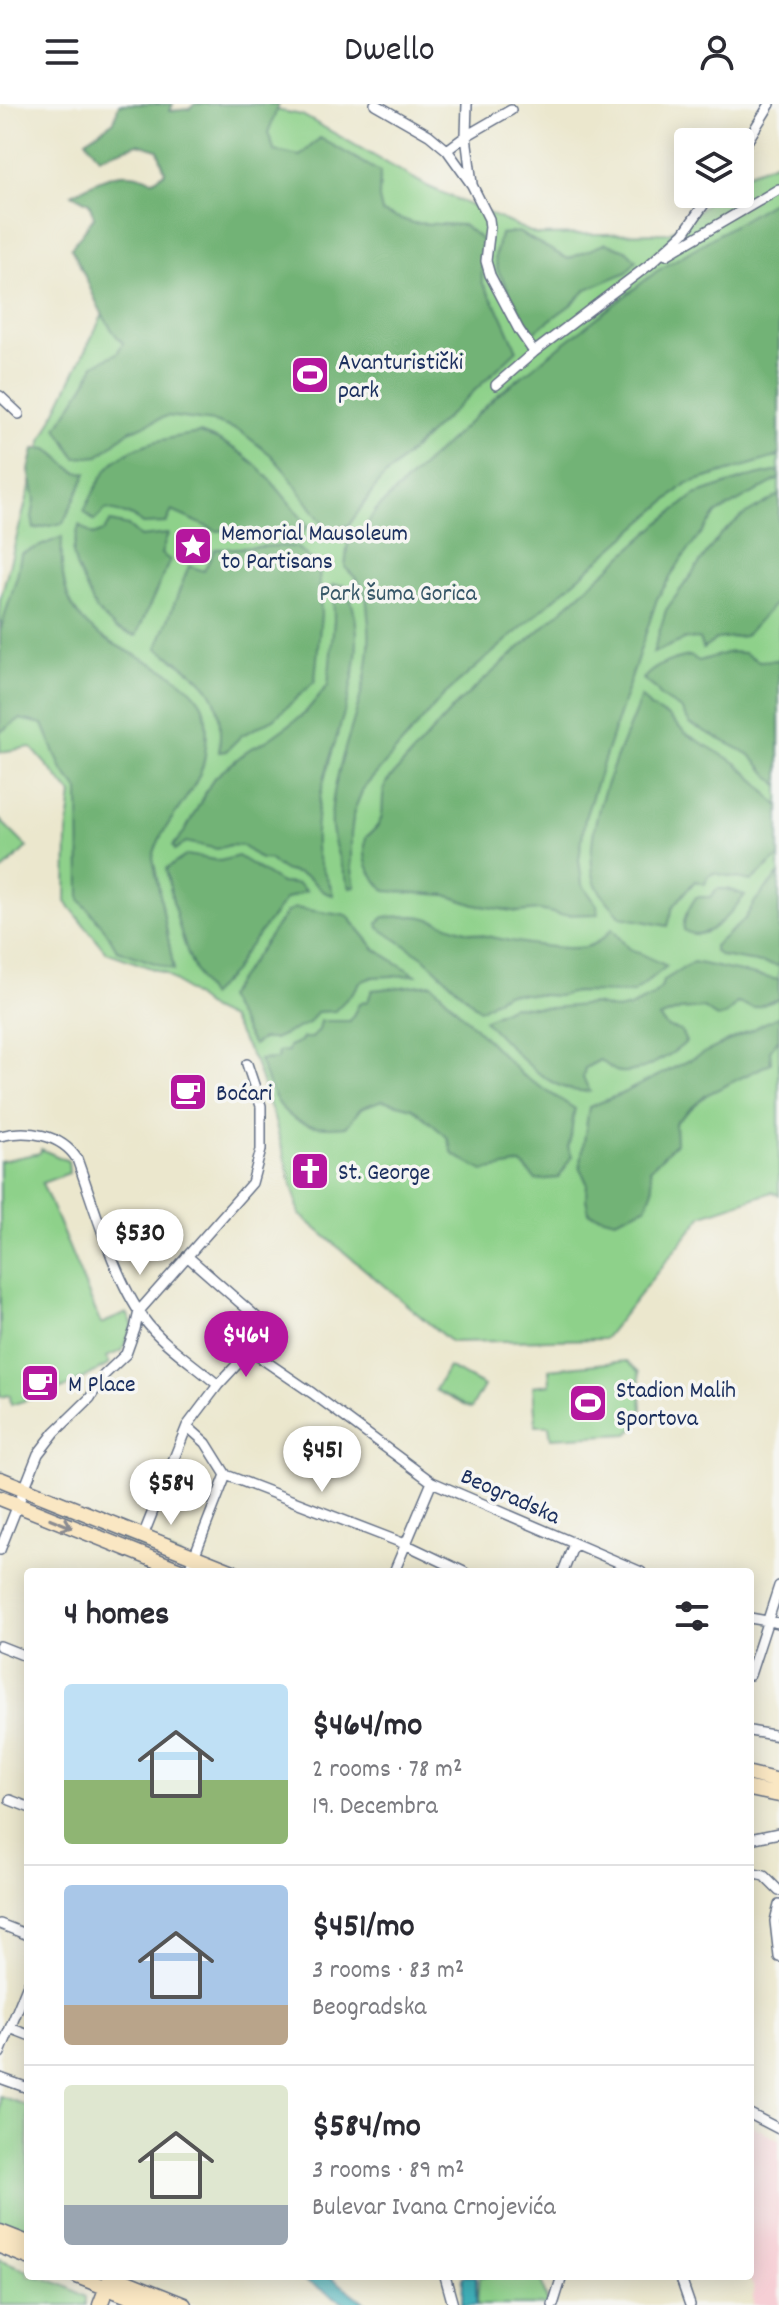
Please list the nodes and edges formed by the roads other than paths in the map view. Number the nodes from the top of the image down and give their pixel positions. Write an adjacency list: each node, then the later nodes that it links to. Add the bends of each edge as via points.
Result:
1 (375, 104): 7 (street)
2 (467, 104): 6 (street)
3 (770, 104): 5 (street)
4 (511, 110): 6 (street)
5 (754, 130)
6 (466, 136): 7 (street); 8 (street)
7 (447, 150): 8 (street)
8 (472, 185): 12 (street, via 489,219 490,275)
9 (779, 189): 11 (street)
10 (701, 208): 11 (street, via 684,233)
11 (649, 265): 12 (street)
12 (534, 352): 13 (street)
13 (496, 385)
14 (0, 396): 15 (street)
15 (19, 414)
16 (247, 1064): 18 (street, via 261,1106 261,1150 252,1183)
17 (0, 1136): 19 (street, via 38,1135 74,1154)
18 (187, 1256): 19 (street); 20 (street)
19 (139, 1311): 23 (street); 28 (street, via 126,1354 42,1449)
20 (261, 1321)
21 (270, 1329): 22 (street)
22 (249, 1350): 23 (street); 27 (street, Beogradska)
23 (218, 1385): 24 (street)
24 (187, 1426): 25 (street, via 206,1443); 31 (street)
25 (226, 1475): 32 (street); 35 (street)
26 (0, 1479): 28 (main road)
27 (432, 1482): 32 (street, Beogradska); 33 (street, Beogradska)
28 (24, 1489): 30 (street); 31 (main road)
29 (0, 1498): 30 (main road)
30 (18, 1505): 34 (street); 36 (main road, one-way to 36)
31 (143, 1536): 35 (main road)
32 (405, 1544): 39 (street, Beogradska); 40 (street)
33 (574, 1544): 41 (street, Beogradska); 42 (street, Beogradska)
34 (0, 1550)
35 (194, 1557): 37 (street); 38 (main road)
36 (176, 1568)
37 (188, 1568)
38 (223, 1568)
39 (396, 1568)
40 (456, 1568)
41 (565, 1568)
42 (631, 1568)
43 (779, 1586): 45 (street)
44 (754, 1619): 45 (street)
45 (766, 1621): 46 (street); 49 (street)
46 (779, 1623)
47 (0, 1646): 48 (street)
48 (24, 1655)
49 (754, 1662)
50 (754, 1732): 51 (street)
51 (779, 1736)
52 (754, 1775): 53 (main road)
53 (779, 1781)
54 (754, 1790): 55 (main road)
55 (779, 1795)
56 (10, 1800): 57 (street)
57 (24, 1805)
58 (779, 1833): 59 (street)
59 (754, 1838)
60 (754, 1874): 61 (street)
61 (779, 1891)
62 (779, 1905): 65 (street)
63 (0, 1924): 64 (street)
64 (24, 1933)
65 (779, 1957)
66 (24, 1994): 67 (street)
67 (10, 2028): 68 (street); 69 (street)
68 (24, 2033)
69 (0, 2053)
70 (0, 2078): 71 (street)
71 (24, 2087)
72 (754, 2116): 73 (street)
73 (779, 2129)
74 (0, 2232): 75 (main road)
75 (24, 2241)
76 (0, 2246): 77 (main road)
77 (24, 2255)
78 (110, 2280): 82 (main road); 83 (main road)
79 (446, 2280): 85 (street)
80 (561, 2280): 86 (street)
81 (681, 2280): 87 (street)
82 (157, 2301): 84 (main road)
83 (100, 2305)
84 (184, 2305)
85 (453, 2305)
86 (553, 2305)
87 (690, 2305)

